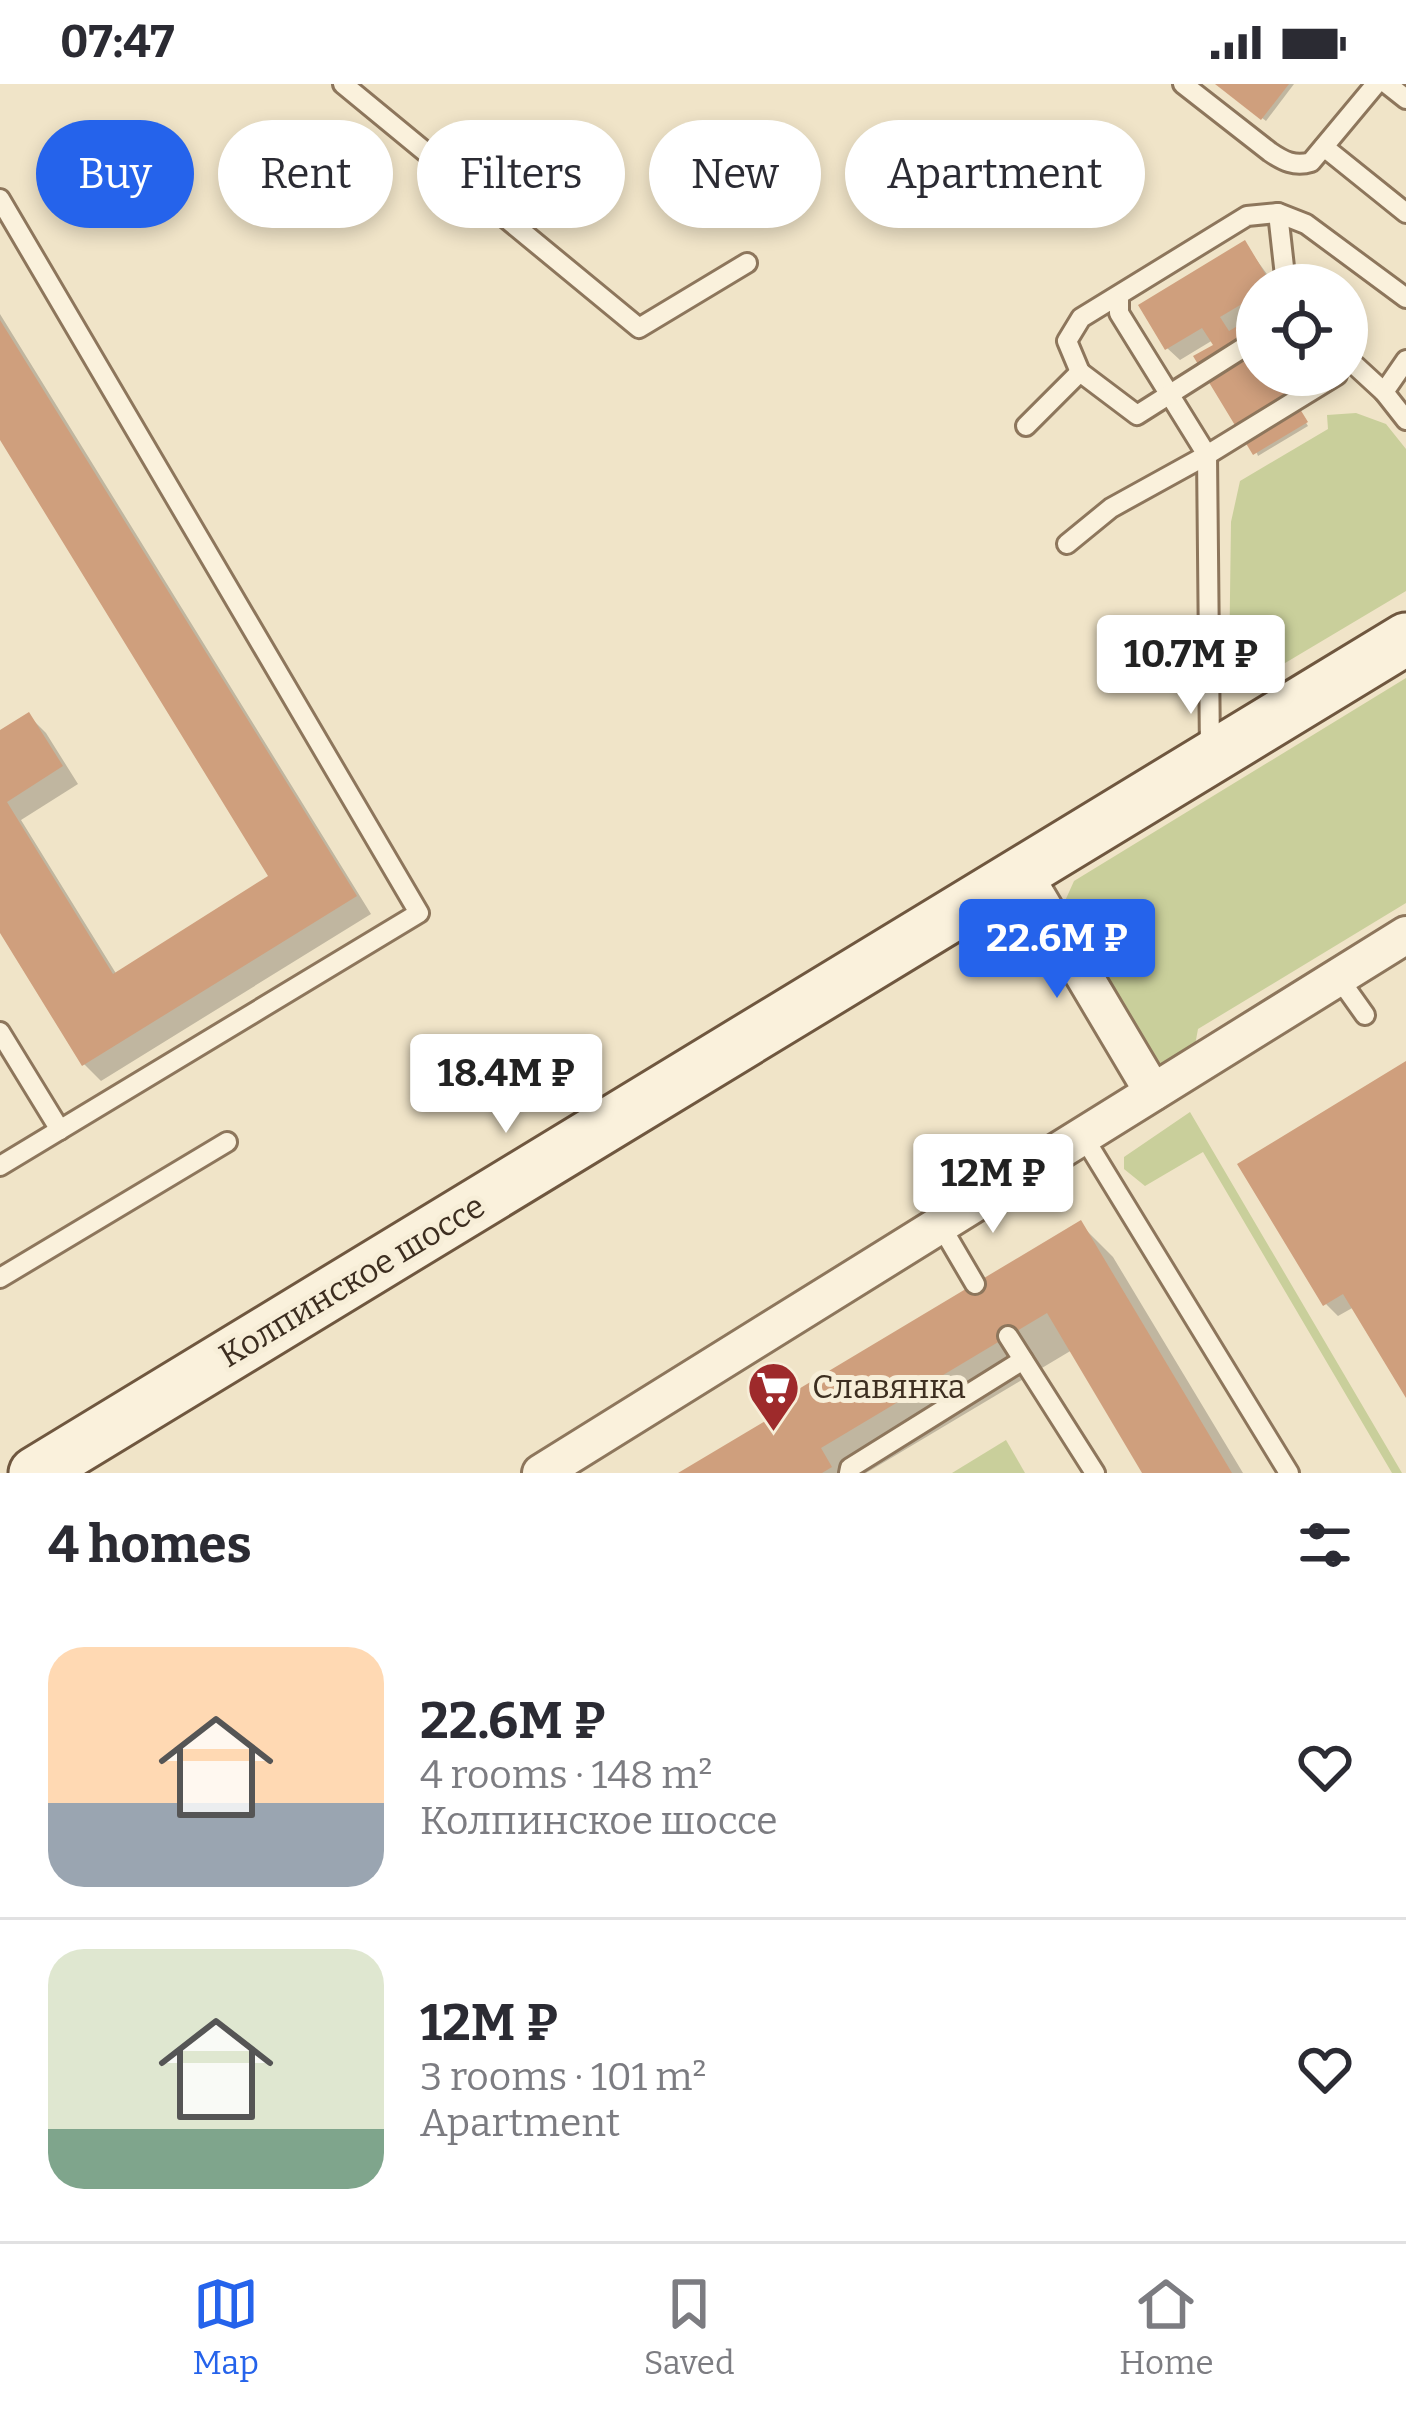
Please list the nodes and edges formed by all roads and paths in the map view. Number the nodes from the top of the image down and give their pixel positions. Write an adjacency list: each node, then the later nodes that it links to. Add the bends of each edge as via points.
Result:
1 (343, 84): 10 (lane, via 639,328)
2 (1183, 84): 6 (lane, via 1285,162 1311,162)
3 (1376, 84): 6 (lane)
4 (1387, 84): 5 (lane)
5 (1406, 99)
6 (1324, 147): 9 (lane)
7 (0, 199): 33 (lane, via 419,913)
8 (1278, 213): 11 (lane); 12 (lane, via 1247,216); 13 (lane, via 1306,224)
9 (1406, 213)
10 (747, 263)
11 (1284, 264)
12 (1119, 296): 16 (lane, via 1081,318 1066,341); 19 (lane, via 1119,313)
13 (1406, 298)
14 (1236, 352): 19 (lane)
15 (1406, 360): 18 (lane)
16 (1080, 372): 19 (lane, via 1137,415); 22 (lane)
17 (1368, 381): 18 (lane)
18 (1384, 392): 21 (lane)
19 (1168, 395): 23 (lane)
20 (1301, 396): 23 (lane)
21 (1406, 420)
22 (1026, 426)
23 (1207, 455): 24 (lane, via 1112,508); 26 (lane)
24 (1067, 544)
25 (1406, 639): 26 (main road, Колпинское шоссе)
26 (1210, 756): 27 (main road, Колпинское шоссе)
27 (1023, 873): 32 (street); 43 (main road, Колпинское шоссе)
28 (1406, 935): 29 (street)
29 (1339, 977): 30 (lane); 32 (street)
30 (1365, 1015)
31 (0, 1032): 33 (lane)
32 (1153, 1092): 34 (street)
33 (60, 1130): 36 (lane)
34 (1083, 1136): 37 (street); 48 (lane)
35 (227, 1142): 38 (lane)
36 (0, 1166)
37 (941, 1226): 39 (lane); 44 (street)
38 (0, 1279)
39 (976, 1284)
40 (1008, 1336): 41 (lane)
41 (1024, 1360): 42 (lane); 47 (lane)
42 (872, 1454): 45 (lane); 46 (lane)
43 (35, 1473)
44 (541, 1473)
45 (849, 1473)
46 (883, 1473)
47 (1095, 1473)
48 (1289, 1473)

